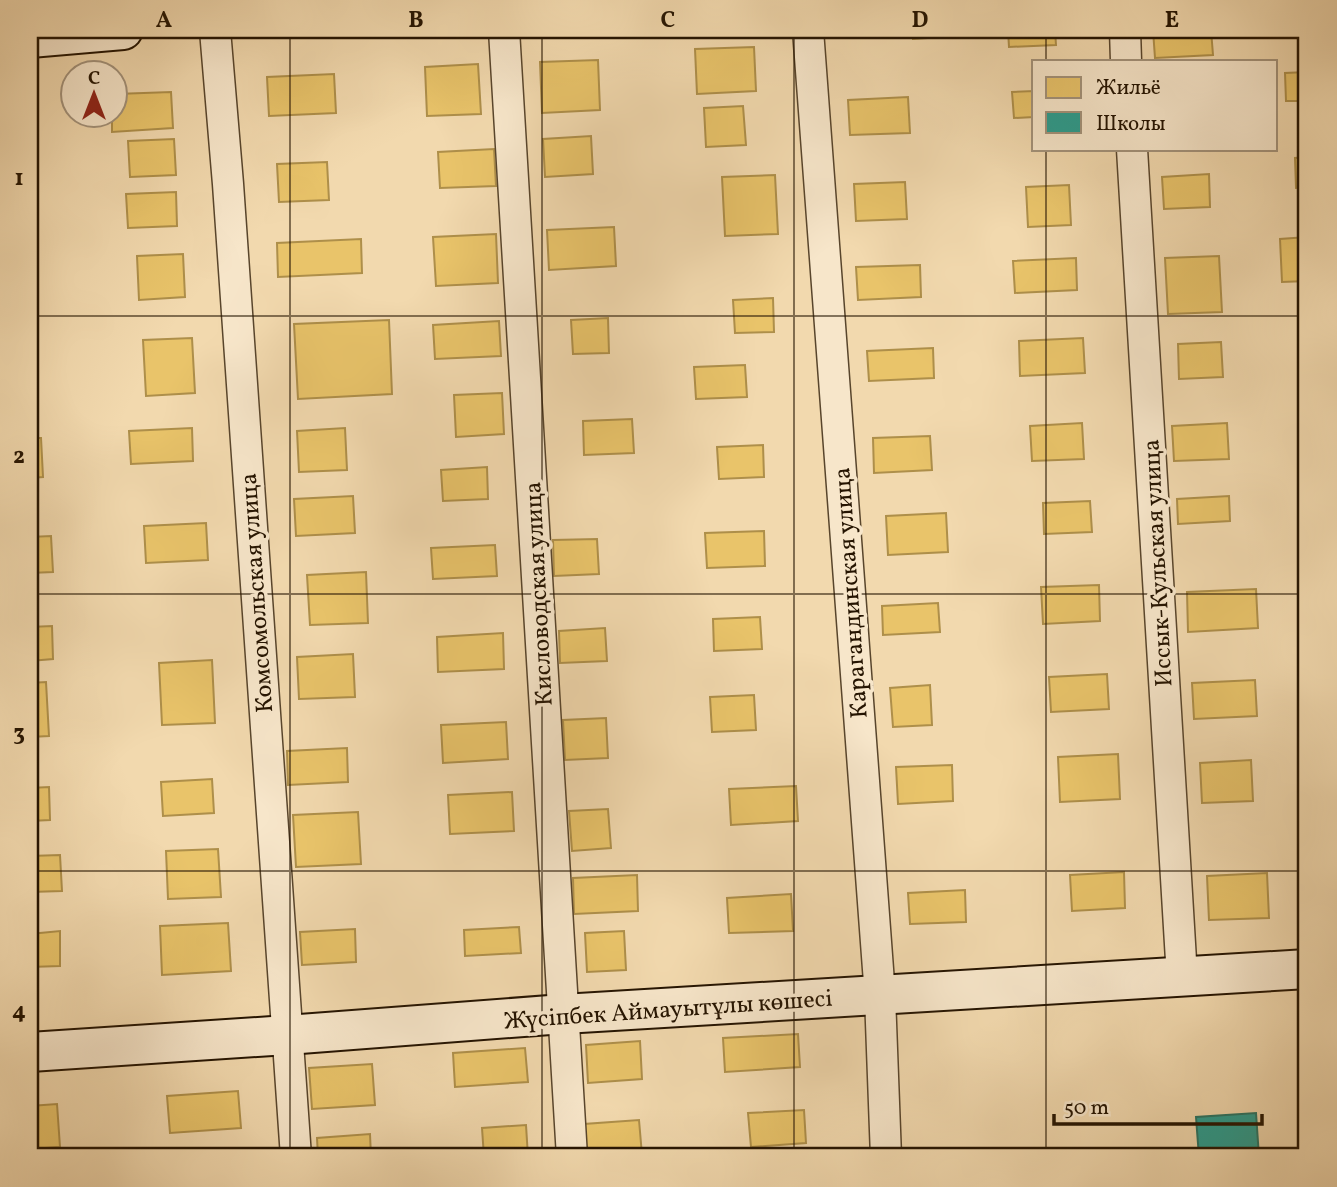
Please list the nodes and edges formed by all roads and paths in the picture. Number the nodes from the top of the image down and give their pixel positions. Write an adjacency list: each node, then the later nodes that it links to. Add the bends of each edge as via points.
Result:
1 (123, 30): 6 (street)
2 (215, 30): 13 (street, Комсомольская улица)
3 (504, 30): 12 (street, Кисловодская улица)
4 (808, 30): 11 (street, Карагандинская улица)
5 (1125, 30): 7 (street)
6 (30, 38)
7 (1126, 60)
8 (1132, 150): 10 (street, Иссык-Кульская улица)
9 (1307, 969): 10 (street, Жүсіпбек Аймауытұлы көшесі)
10 (1182, 977): 11 (street, Жүсіпбек Аймауытұлы көшесі)
11 (880, 996): 12 (street, Жүсіпбек Аймауытұлы көшесі); 17 (street, Карагандинская улица)
12 (563, 1014): 13 (street, Жүсіпбек Аймауытұлы көшесі); 16 (street, Кисловодская улица)
13 (287, 1035): 14 (street, Жүсіпбек Аймауытұлы көшесі); 15 (street, Комсомольская улица)
14 (30, 1052)
15 (296, 1157)
16 (572, 1157)
17 (886, 1157)

